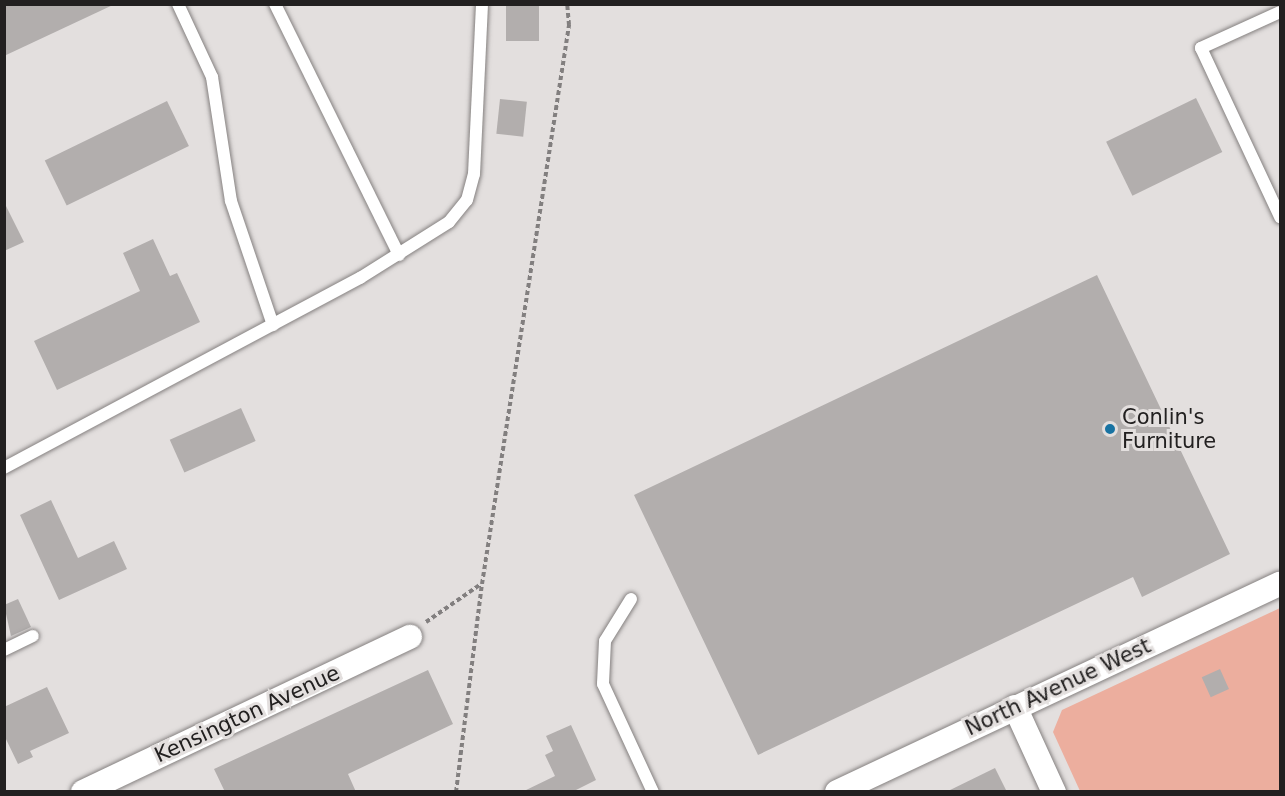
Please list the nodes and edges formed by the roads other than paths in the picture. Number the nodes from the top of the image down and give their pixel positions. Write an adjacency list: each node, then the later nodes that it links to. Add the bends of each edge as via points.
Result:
1 (178, 4): 7 (lane, via 212,76 231,201)
2 (275, 4): 6 (lane)
3 (482, 4): 6 (lane, via 474,174 467,200 449,222)
4 (1281, 12): 5 (lane, via 1201,48)
5 (1281, 217)
6 (399, 255): 7 (lane)
7 (273, 325): 8 (lane)
8 (4, 468)
9 (1281, 584): 14 (street, North Avenue West)
10 (632, 599): 16 (lane, via 605,640 603,684)
11 (33, 636): 13 (lane)
12 (410, 637): 15 (street, Kensington Avenue)
13 (4, 650)
14 (1015, 706): 17 (street, North Avenue West); 18 (street)
15 (83, 792)
16 (653, 792)
17 (837, 792)
18 (1054, 792)

